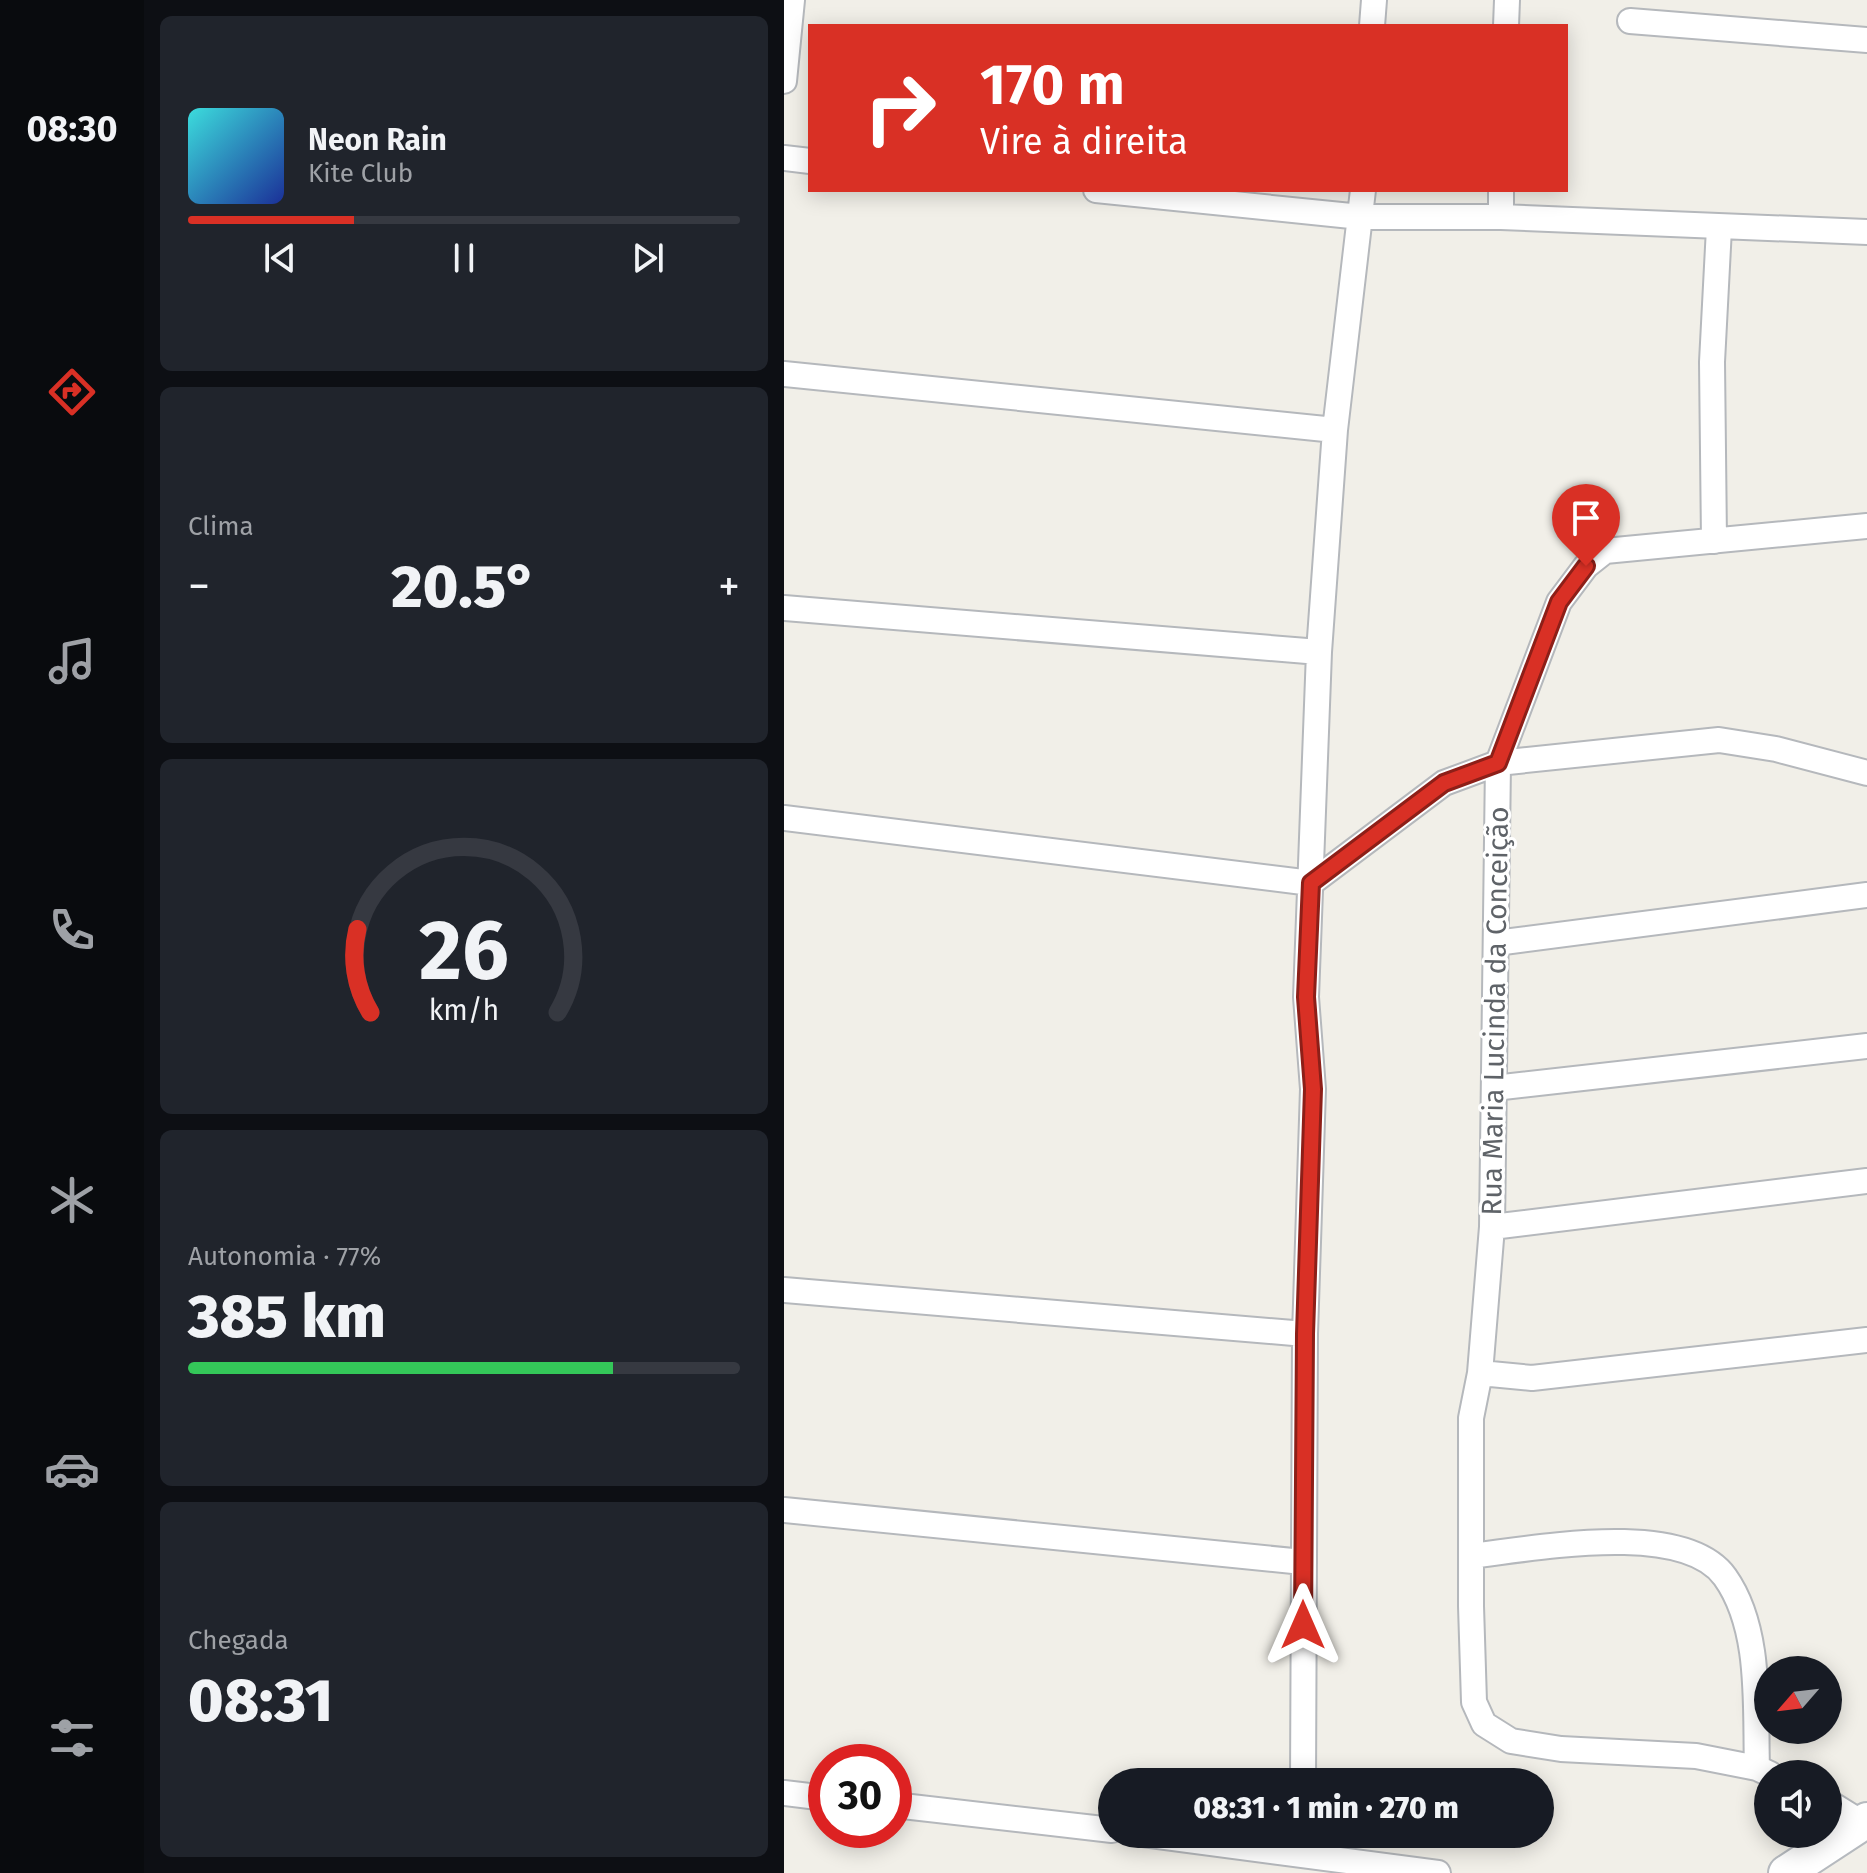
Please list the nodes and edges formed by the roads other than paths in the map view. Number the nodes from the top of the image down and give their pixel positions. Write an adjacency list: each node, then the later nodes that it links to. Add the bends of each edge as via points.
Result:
1 (792, 0): 8 (street)
2 (1374, 0): 5 (street)
3 (1507, 0): 6 (street)
4 (1630, 21): 7 (street)
5 (1372, 24)
6 (1506, 24)
7 (1867, 40)
8 (784, 81)
9 (784, 158): 10 (street)
10 (808, 161)
11 (1116, 192): 14 (street)
12 (1363, 192): 14 (street)
13 (1501, 192): 15 (street)
14 (1361, 217): 15 (street); 19 (street)
15 (1501, 217): 16 (street)
16 (1719, 228): 17 (street); 21 (street, via 1712,362)
17 (1867, 232)
18 (784, 374): 19 (street)
19 (1335, 430): 23 (street)
20 (1867, 526): 21 (street, Rua Maria Lucinda da Conceição)
21 (1714, 541): 24 (street, Rua Maria Lucinda da Conceição, via 1605,551 1586,566 1559,602)
22 (784, 608): 23 (street)
23 (1319, 652): 27 (street)
24 (1498, 763): 25 (street, via 1719,740); 27 (street, via 1444,783); 29 (street, Rua Maria Lucinda da Conceição)
25 (1867, 773)
26 (784, 818): 27 (street)
27 (1311, 883): 35 (street, via 1306,997 1313,1089)
28 (1867, 895): 29 (street)
29 (1496, 943): 31 (street, Rua Maria Lucinda da Conceição)
30 (1867, 1046): 31 (street)
31 (1494, 1088): 33 (street, Rua Maria Lucinda da Conceição)
32 (1867, 1181): 33 (street)
33 (1492, 1227): 37 (street, Rua Maria Lucinda da Conceição)
34 (784, 1290): 35 (street)
35 (1305, 1334): 40 (street)
36 (1867, 1340): 37 (street, via 1532,1378)
37 (1480, 1373): 39 (street, Rua Maria Lucinda da Conceição, via 1471,1418)
38 (784, 1510): 40 (street)
39 (1471, 1556): 41 (street, via 1585,1542 1645,1542 1711,1564 1724,1576 1746,1628); 43 (street, Rua Maria Lucinda da Conceição, via 1474,1702 1494,1733 1561,1749 1696,1756)
40 (1303, 1562): 42 (street)
41 (1763, 1760)
42 (1303, 1768)
43 (1754, 1769)
44 (784, 1793): 45 (street)
45 (808, 1796)
46 (912, 1807): 49 (street)
47 (1842, 1810): 48 (street)
48 (1864, 1822): 52 (street)
49 (1098, 1828)
50 (1326, 1848): 51 (street)
51 (1438, 1873)
52 (1786, 1873)

